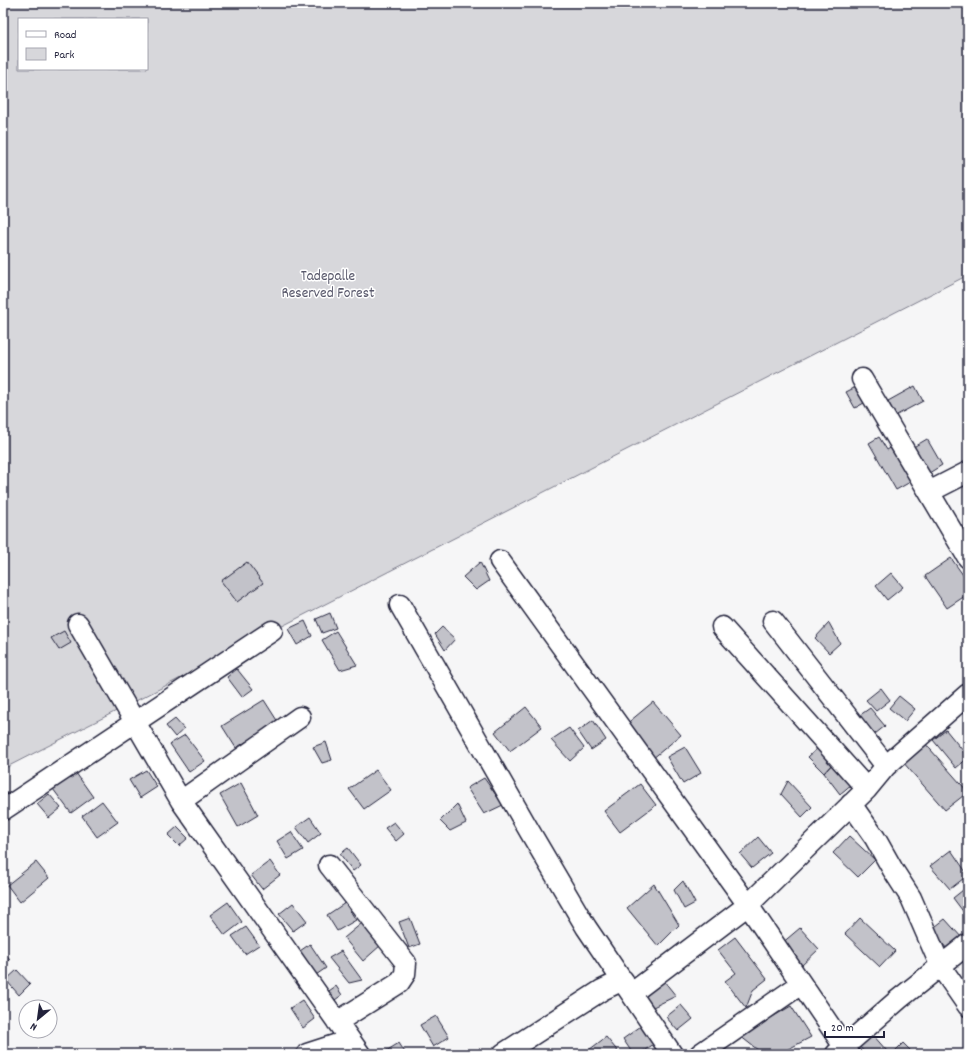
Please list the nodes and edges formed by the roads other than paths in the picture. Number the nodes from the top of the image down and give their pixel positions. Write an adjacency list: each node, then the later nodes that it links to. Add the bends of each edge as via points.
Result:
1 (862, 379): 3 (street)
2 (968, 472): 3 (street)
3 (929, 492): 4 (street)
4 (968, 558)
5 (500, 561): 20 (street)
6 (400, 605): 24 (street, via 578,913)
7 (773, 621): 14 (street)
8 (78, 624): 13 (street)
9 (722, 627): 15 (street)
10 (272, 631): 13 (street)
11 (968, 694): 14 (street)
12 (300, 717): 16 (street)
13 (136, 722): 16 (street); 18 (street)
14 (886, 766): 15 (street)
15 (866, 789): 17 (street)
16 (181, 801): 26 (street)
17 (851, 804): 20 (street); 22 (street, via 911,898)
18 (3, 810)
19 (328, 865): 26 (street, via 406,963 406,974 399,983)
20 (748, 905): 23 (street); 24 (street)
21 (968, 944): 22 (street)
22 (940, 967): 25 (street); 28 (street, via 899,999)
23 (802, 984): 28 (street); 32 (street)
24 (627, 986): 30 (street, via 602,990); 31 (street)
25 (968, 1006)
26 (337, 1022): 27 (street)
27 (355, 1047): 29 (street)
28 (843, 1052)
29 (307, 1054)
30 (503, 1054)
31 (672, 1054)
32 (700, 1054)

